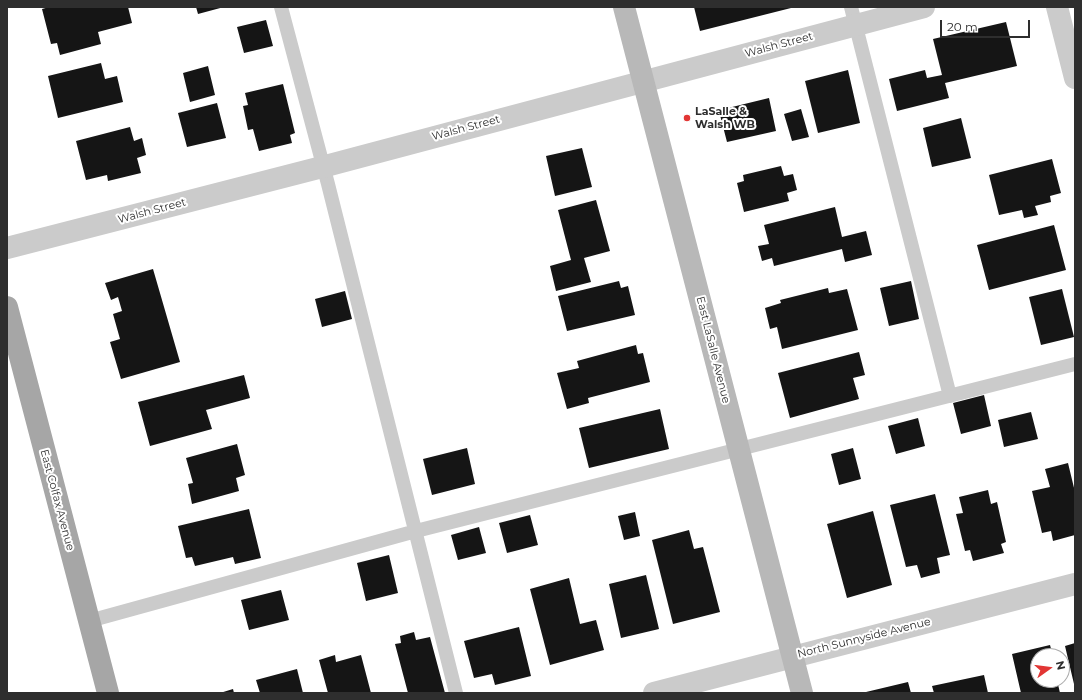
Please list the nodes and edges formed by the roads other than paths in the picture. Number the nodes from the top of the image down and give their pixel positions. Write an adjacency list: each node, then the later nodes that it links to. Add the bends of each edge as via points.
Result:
1 (281, 7): 8 (lane)
2 (624, 7): 7 (street, East LaSalle Avenue)
3 (924, 7): 5 (street, Walsh Street)
4 (1057, 7): 6 (street)
5 (853, 16): 7 (street, Walsh Street); 12 (lane)
6 (1075, 78)
7 (643, 80): 8 (street, Walsh Street); 13 (street, East LaSalle Avenue)
8 (322, 166): 9 (street, Walsh Street); 14 (lane)
9 (7, 248)
10 (7, 307): 16 (main road, East Colfax Avenue)
11 (1075, 364): 12 (lane)
12 (950, 396): 13 (lane)
13 (739, 448): 14 (lane); 17 (street, East LaSalle Avenue)
14 (416, 531): 16 (lane); 19 (lane)
15 (1075, 584): 17 (street, North Sunnyside Avenue)
16 (89, 621): 18 (main road, East Colfax Avenue)
17 (793, 656): 20 (street, North Sunnyside Avenue); 21 (street, East LaSalle Avenue)
18 (108, 693)
19 (456, 693)
20 (654, 693)
21 (802, 693)

